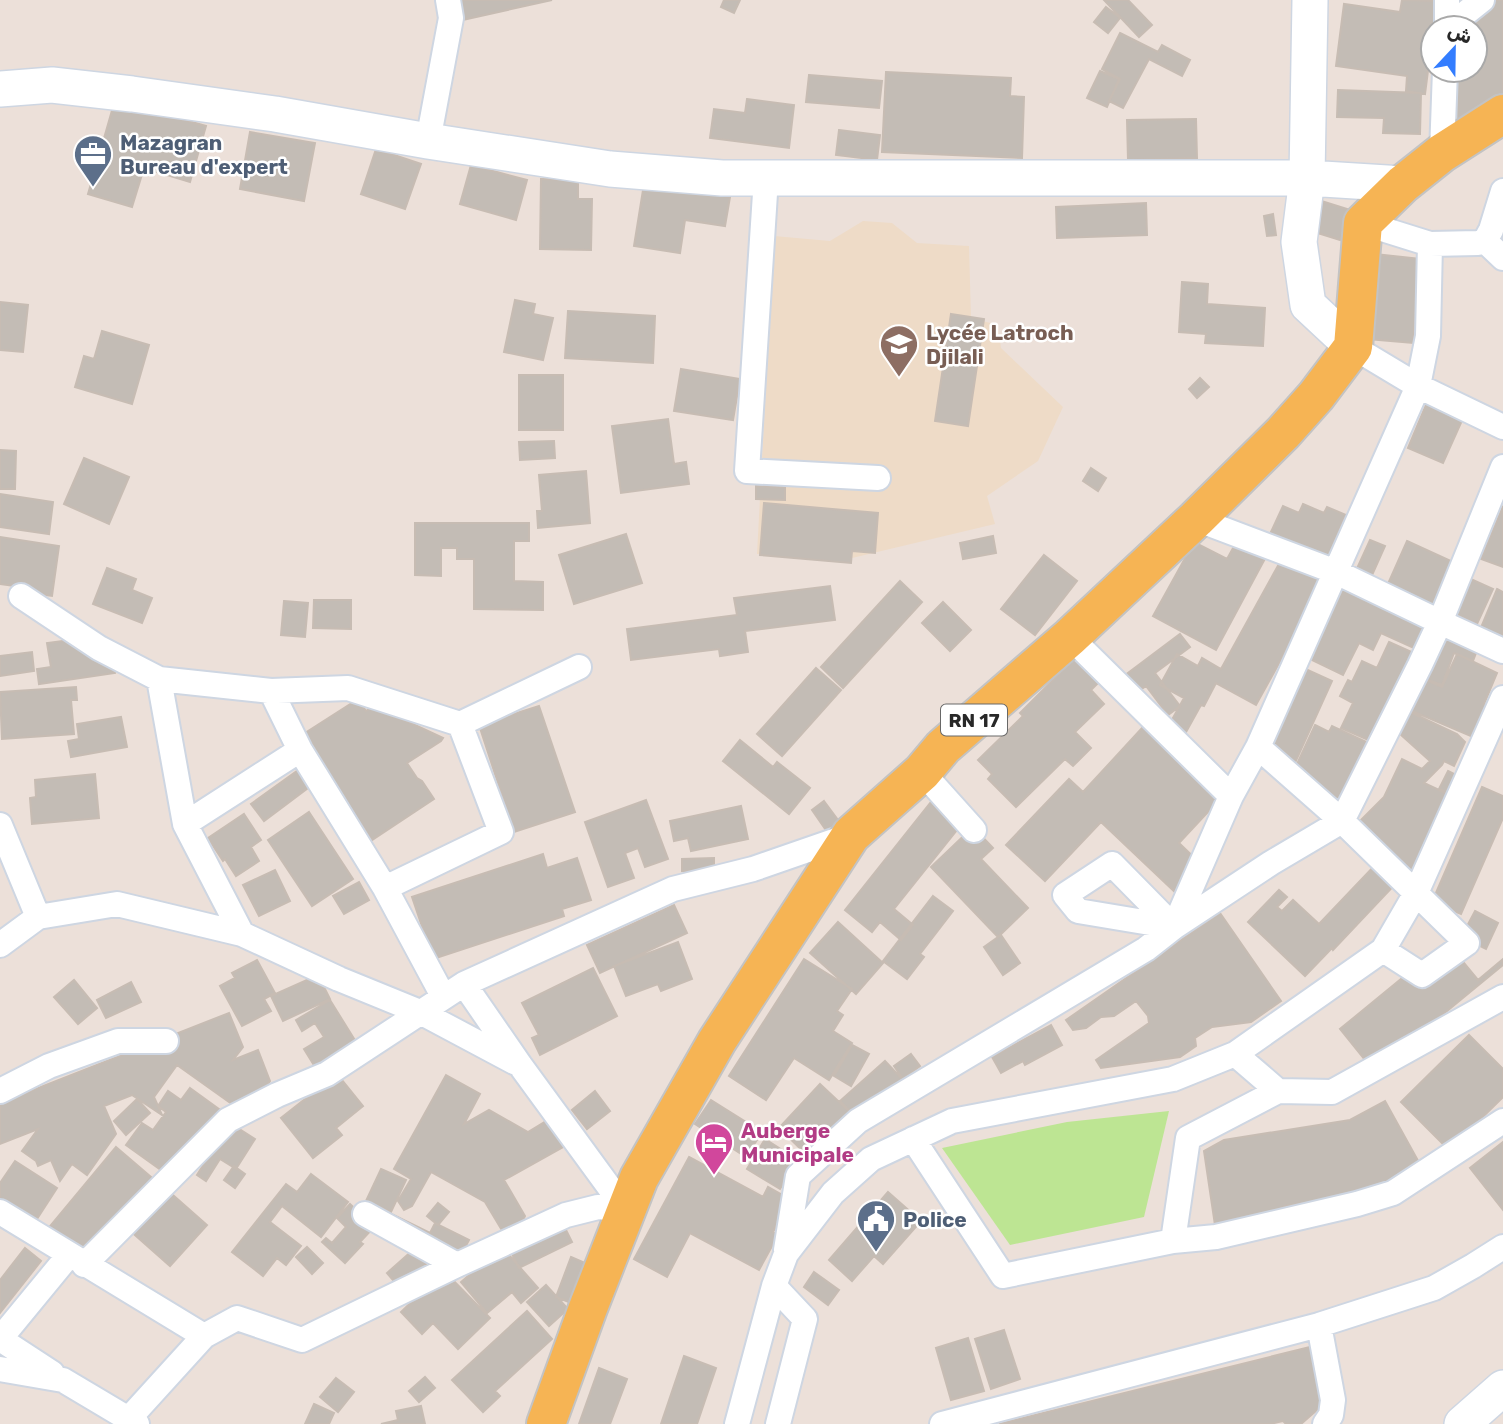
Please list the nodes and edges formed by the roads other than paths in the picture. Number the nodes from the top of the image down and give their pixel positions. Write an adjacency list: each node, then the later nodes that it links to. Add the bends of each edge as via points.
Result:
1 (448, 0): 9 (street, via 451,18)
2 (1309, 0): 12 (main road)
3 (1482, 0): 4 (street)
4 (1464, 14)
5 (1445, 84): 10 (street)
6 (0, 89): 9 (main road, via 52,85 132,94)
7 (1503, 114): 8 (street); 10 (main road)
8 (1503, 126)
9 (428, 142): 11 (main road, via 610,169)
10 (1442, 153): 13 (main road)
11 (766, 178): 12 (main road); 23 (street, via 747,471)
12 (1307, 178): 13 (main road); 19 (main road, via 1299,242 1308,305)
13 (1402, 184): 15 (main road)
14 (1503, 191): 16 (street)
15 (1363, 223): 17 (street); 19 (main road)
16 (1485, 241): 17 (street); 18 (street)
17 (1430, 244): 20 (street, via 1428,336)
18 (1503, 258)
19 (1353, 347): 20 (street); 24 (main road, RN 17, via 1283,433)
20 (1418, 386): 21 (street); 25 (street)
21 (1503, 427)
22 (1503, 467): 27 (street)
23 (878, 478)
24 (1196, 519): 25 (street); 28 (main road, RN 17)
25 (1336, 572): 27 (street); 35 (street)
26 (21, 596): 31 (street, via 99,648)
27 (1440, 622): 29 (street); 39 (street)
28 (1070, 637): 37 (main road, RN 17, via 943,747); 38 (street)
29 (1503, 651)
30 (579, 667): 34 (street)
31 (159, 678): 32 (street); 40 (street)
32 (271, 691): 34 (street, via 348,688); 36 (street)
33 (1503, 698): 45 (street)
34 (460, 724): 44 (street, via 501,832)
35 (1258, 747): 38 (street); 39 (street)
36 (300, 750): 40 (street); 44 (street)
37 (922, 772): 42 (street); 43 (main road, RN 17)
38 (1231, 796): 47 (street)
39 (1342, 821): 45 (street); 47 (street)
40 (185, 824): 48 (street)
41 (0, 825): 46 (street)
42 (974, 830)
43 (851, 835): 51 (street, via 753,869 673,889); 61 (main road, RN 17, via 717,1041 639,1178)
44 (385, 888): 51 (street)
45 (1416, 893): 50 (street); 50 (street, via 1467,943 1422,975)
46 (38, 917): 48 (street, via 117,904); 49 (street)
47 (1174, 927): 66 (street, via 1146,950 858,1121 798,1176)
48 (242, 934): 53 (street)
49 (0, 945)
50 (1383, 950): 55 (street)
51 (454, 990): 53 (street); 56 (street)
52 (1503, 997): 58 (street, via 1332,1092)
53 (420, 1012): 56 (street); 67 (street, via 327,1074 228,1120)
54 (166, 1041): 57 (street, via 118,1041 49,1066)
55 (1235, 1054): 58 (street); 60 (street, via 1173,1079 953,1121)
56 (520, 1065): 61 (street)
57 (0, 1091)
58 (1278, 1091): 64 (street, via 1188,1139)
59 (1503, 1121): 64 (street, via 1393,1193 1216,1237)
60 (913, 1139): 64 (street, via 1003,1276); 66 (street, via 871,1159 833,1193)
61 (626, 1210): 68 (street, via 598,1207 566,1215); 77 (main road, RN 17)
62 (0, 1212): 67 (street)
63 (365, 1214): 68 (street)
64 (1173, 1241)
65 (1503, 1247): 70 (street, via 1434,1287)
66 (786, 1254): 69 (street)
67 (76, 1260): 71 (street); 72 (street)
68 (457, 1265): 71 (street, via 302,1340 237,1318)
69 (774, 1286): 78 (street); 79 (street, via 805,1319)
70 (1319, 1325): 80 (street); 81 (street, via 1333,1400)
71 (204, 1336): 76 (street)
72 (0, 1339): 74 (street)
73 (0, 1368): 74 (street)
74 (63, 1380): 76 (street)
75 (1503, 1388): 82 (main road)
76 (130, 1422)
77 (546, 1424)
78 (737, 1424)
79 (778, 1424)
80 (942, 1424)
81 (1325, 1424)
82 (1462, 1424)

